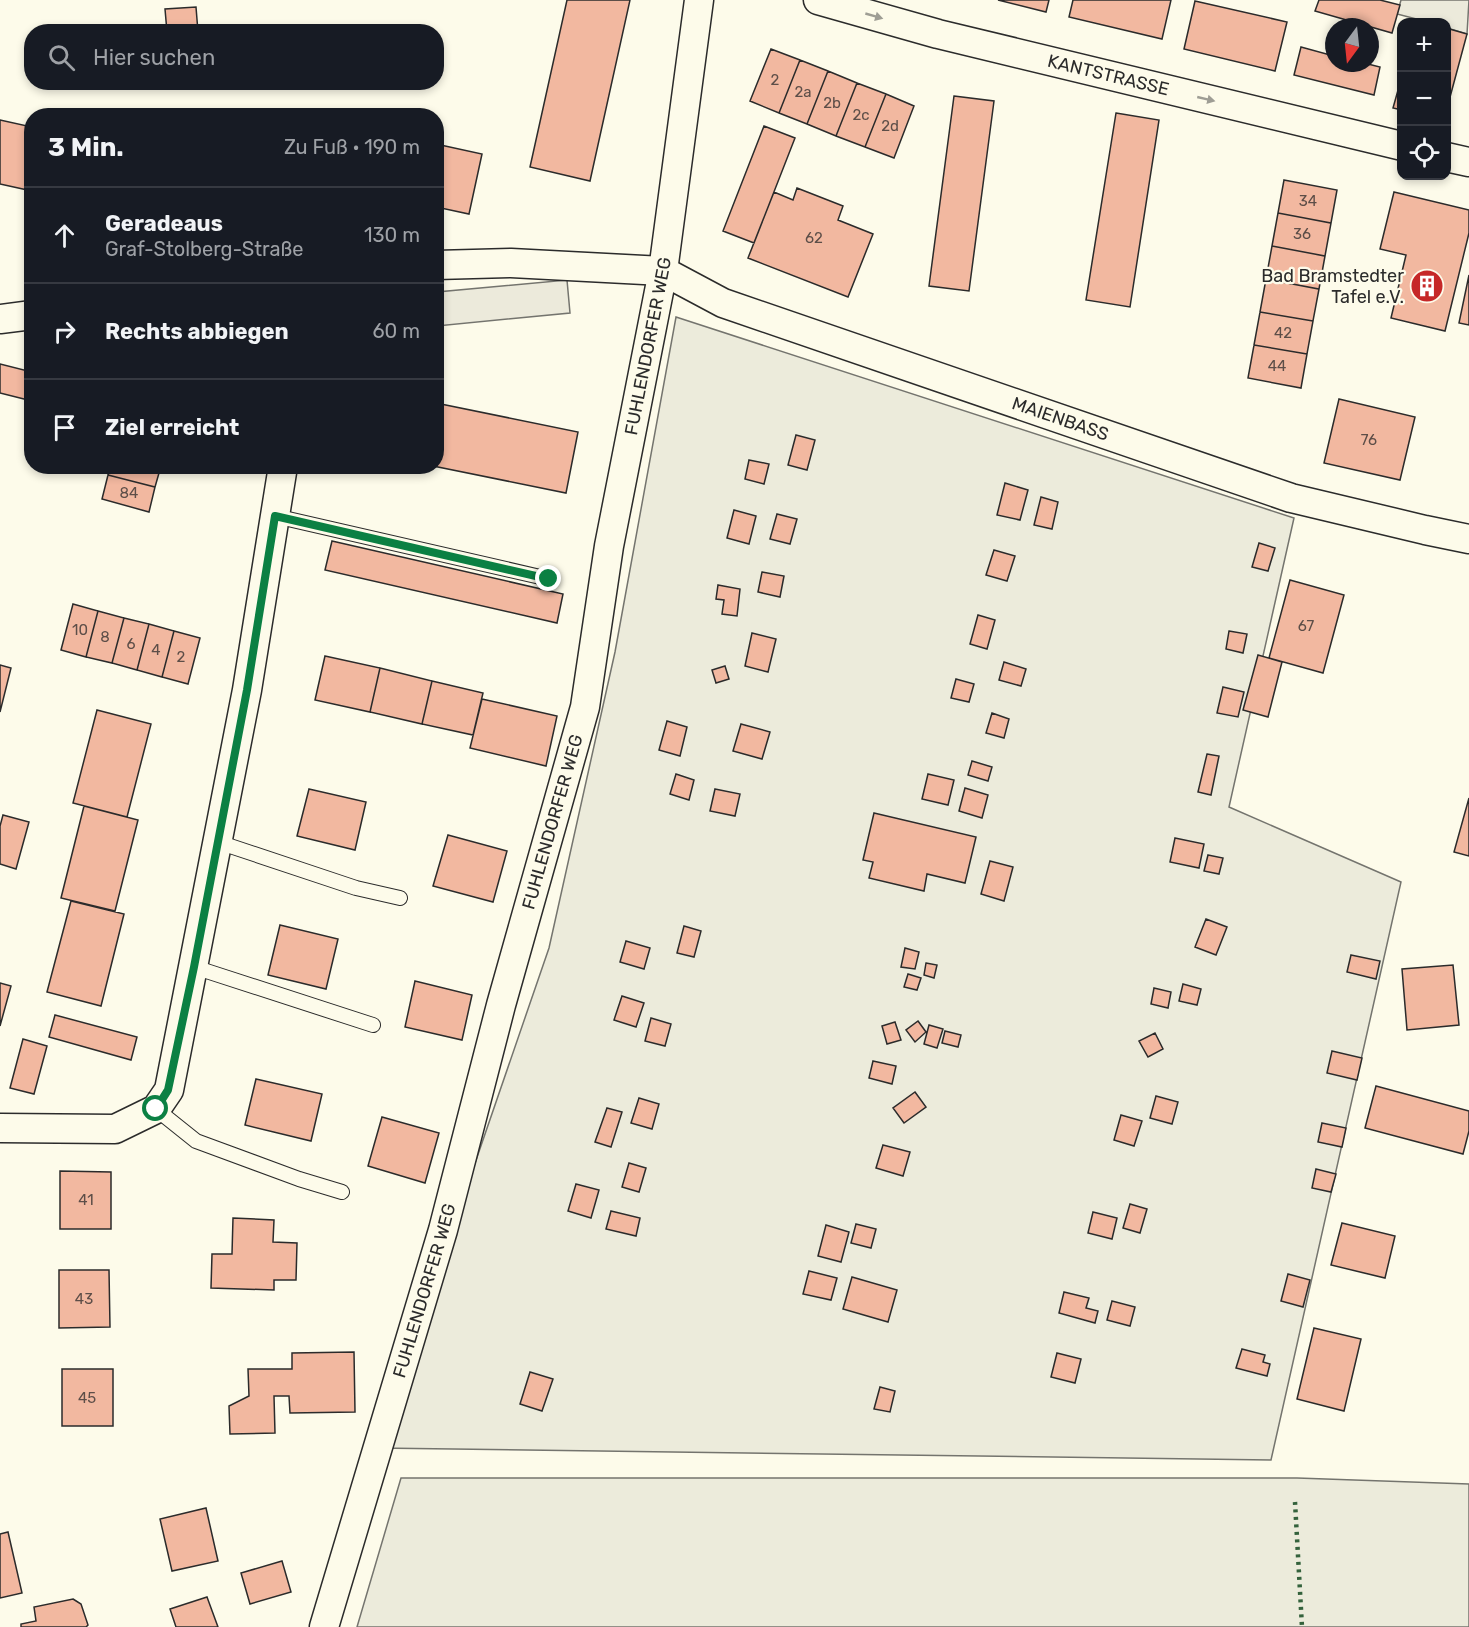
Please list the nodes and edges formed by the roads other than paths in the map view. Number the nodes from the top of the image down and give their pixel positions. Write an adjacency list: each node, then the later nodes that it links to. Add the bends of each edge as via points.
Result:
1 (699, 0): 7 (street, FUHLENDORFER WEG)
2 (818, 0): 3 (street, KANTSTRASSE, one-way to 3, via 938,34)
3 (1397, 145)
4 (1451, 158): 5 (street)
5 (1469, 162)
6 (444, 265): 7 (street, via 511,263)
7 (663, 272): 12 (street, MAIENBASS, via 723,303 1291,498); 21 (street, FUHLENDORFER WEG, via 609,546 585,707 443,1230)
8 (24, 316): 9 (street)
9 (0, 319)
10 (282, 474): 11 (street)
11 (275, 516): 13 (lane); 14 (street)
12 (1469, 538)
13 (549, 579)
14 (218, 842): 15 (lane, via 356,888); 16 (street)
15 (400, 898)
16 (194, 967): 17 (lane); 18 (street, via 168,1090)
17 (373, 1025)
18 (156, 1109): 19 (street, via 116,1129); 20 (lane, via 196,1141)
19 (0, 1128)
20 (342, 1192)
21 (324, 1627)

